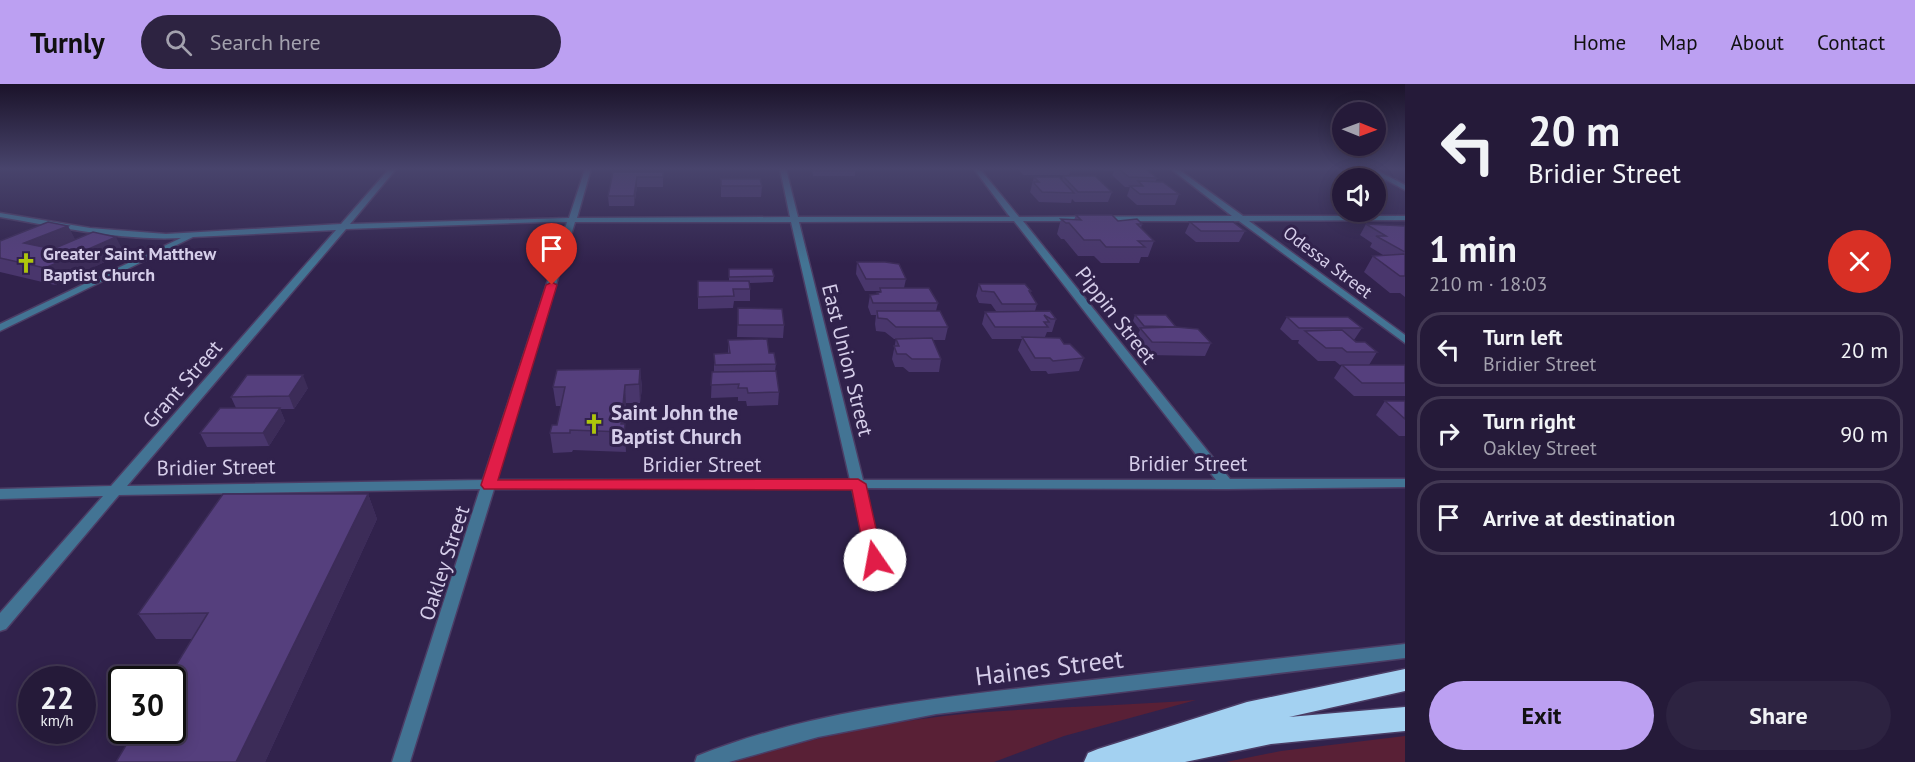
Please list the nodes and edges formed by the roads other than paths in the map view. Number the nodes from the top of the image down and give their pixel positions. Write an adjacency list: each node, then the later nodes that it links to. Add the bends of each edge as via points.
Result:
1 (365, 201): 12 (street, Grant Street)
2 (578, 201): 10 (street, Oakley Street)
3 (790, 201): 11 (street, East Union Street)
4 (1002, 201): 8 (street, Pippin Street)
5 (1217, 201): 9 (street, Odessa Street)
6 (0, 215): 13 (street, via 115,233)
7 (1405, 218): 9 (street)
8 (1017, 219): 9 (street); 11 (street); 19 (street, Pippin Street)
9 (1242, 219): 15 (street, Odessa Street)
10 (572, 220): 11 (street); 12 (street); 18 (street, Oakley Street)
11 (794, 220): 17 (street, East Union Street)
12 (341, 227): 13 (street); 20 (street, Grant Street)
13 (192, 235): 14 (street)
14 (0, 328)
15 (1405, 340)
16 (1405, 483): 19 (street, Bridier Street)
17 (858, 484): 18 (street, Bridier Street); 19 (street, Bridier Street); 22 (street, East Union Street)
18 (489, 485): 20 (street, Bridier Street); 27 (street, Oakley Street)
19 (1227, 485)
20 (117, 490): 21 (street, Bridier Street); 23 (street, Grant Street)
21 (0, 494)
22 (875, 560)
23 (0, 624)
24 (1405, 651): 28 (street, Haines Street, via 924,708 794,734)
25 (1405, 680): 29 (highway, via 1247,714)
26 (1405, 719): 30 (highway, via 1271,731)
27 (401, 762)
28 (704, 762)
29 (1098, 762)
30 (1122, 762)

